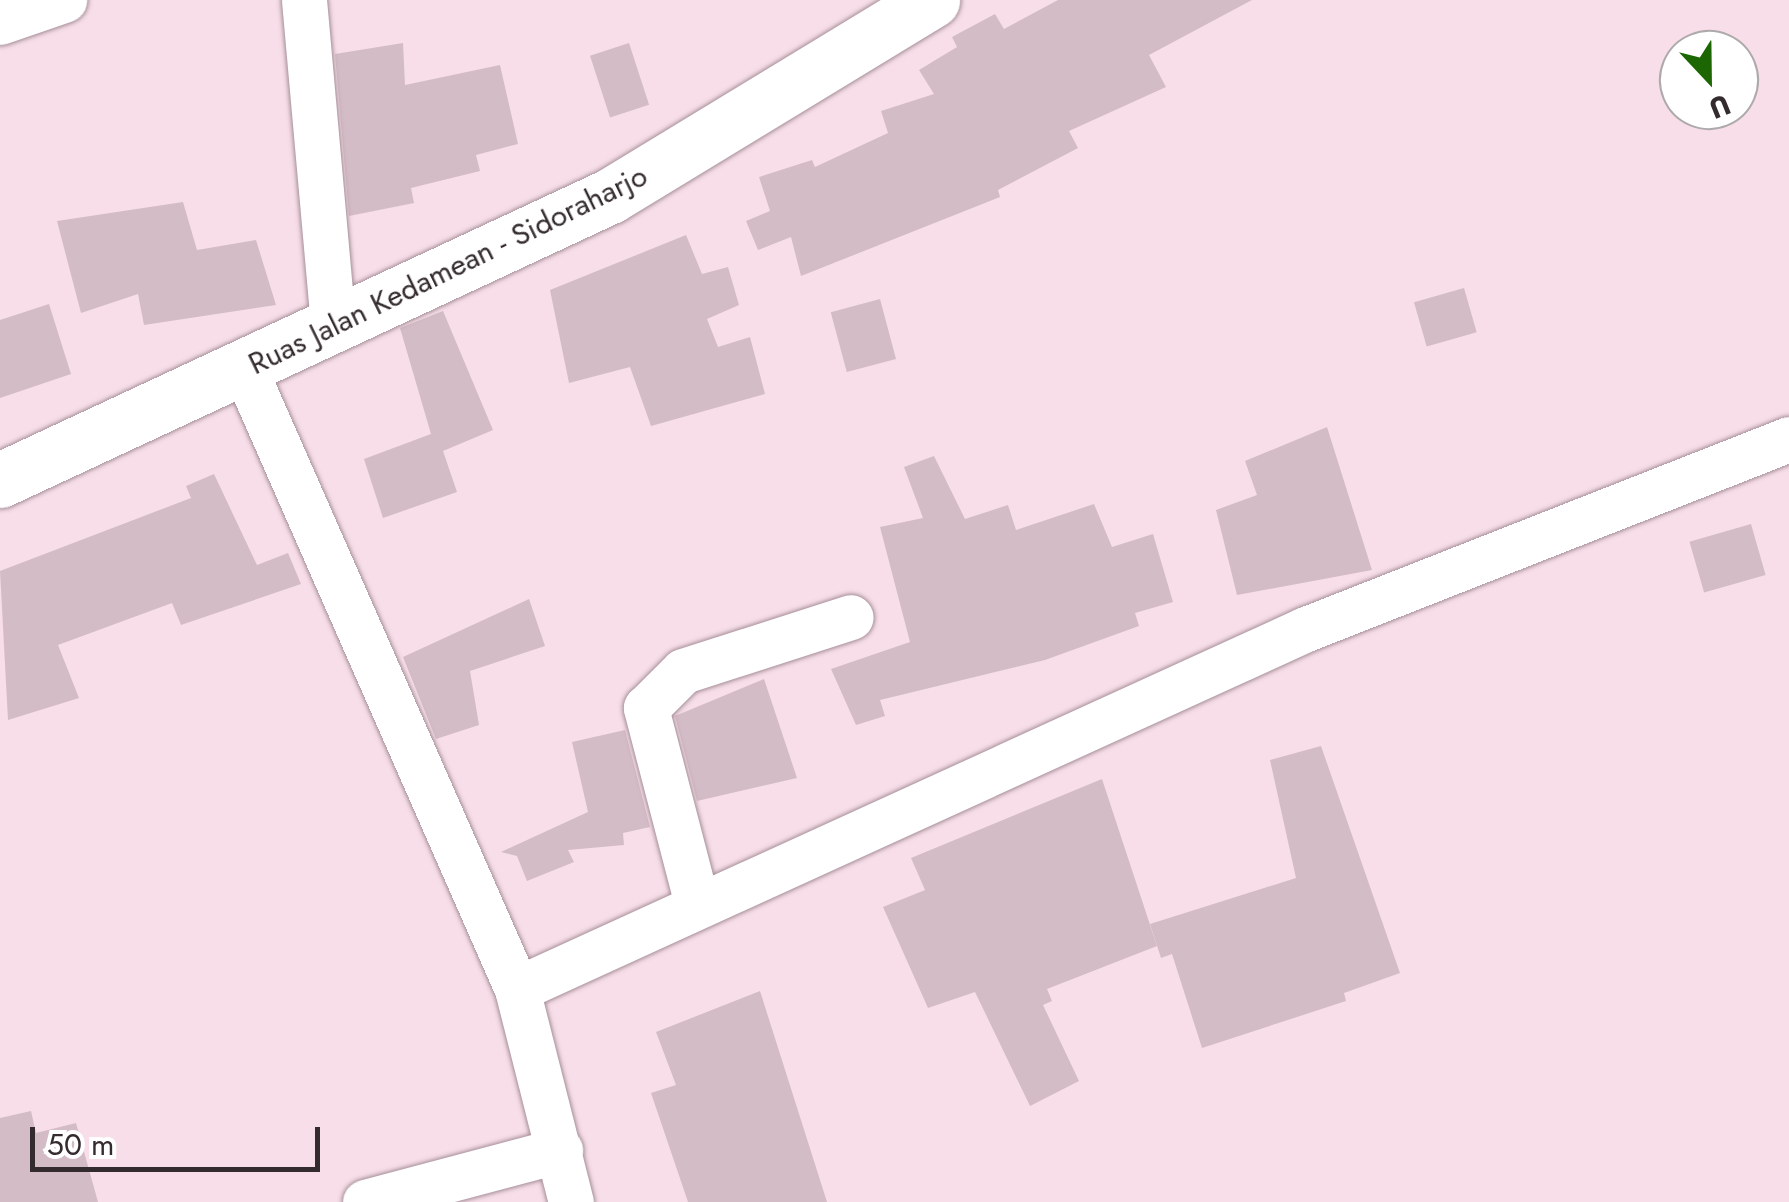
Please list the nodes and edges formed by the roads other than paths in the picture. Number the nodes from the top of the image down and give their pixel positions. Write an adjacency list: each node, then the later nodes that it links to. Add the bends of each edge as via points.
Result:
1 (64, 0): 4 (street)
2 (304, 0): 5 (street)
3 (932, 0): 5 (main road, Ruas Jalan Kedamean - Sidoraharjo, via 610,196)
4 (0, 22)
5 (332, 328): 6 (main road, Ruas Jalan Kedamean - Sidoraharjo)
6 (244, 370): 8 (main road, Ruas Jalan Kedamean - Sidoraharjo); 11 (street)
7 (1789, 439): 10 (street, via 1306,629)
8 (0, 480)
9 (851, 617): 10 (street, via 683,671 646,708)
10 (698, 904): 11 (street)
11 (516, 989): 12 (street)
12 (560, 1150): 13 (street); 14 (street)
13 (366, 1202)
14 (570, 1202)

